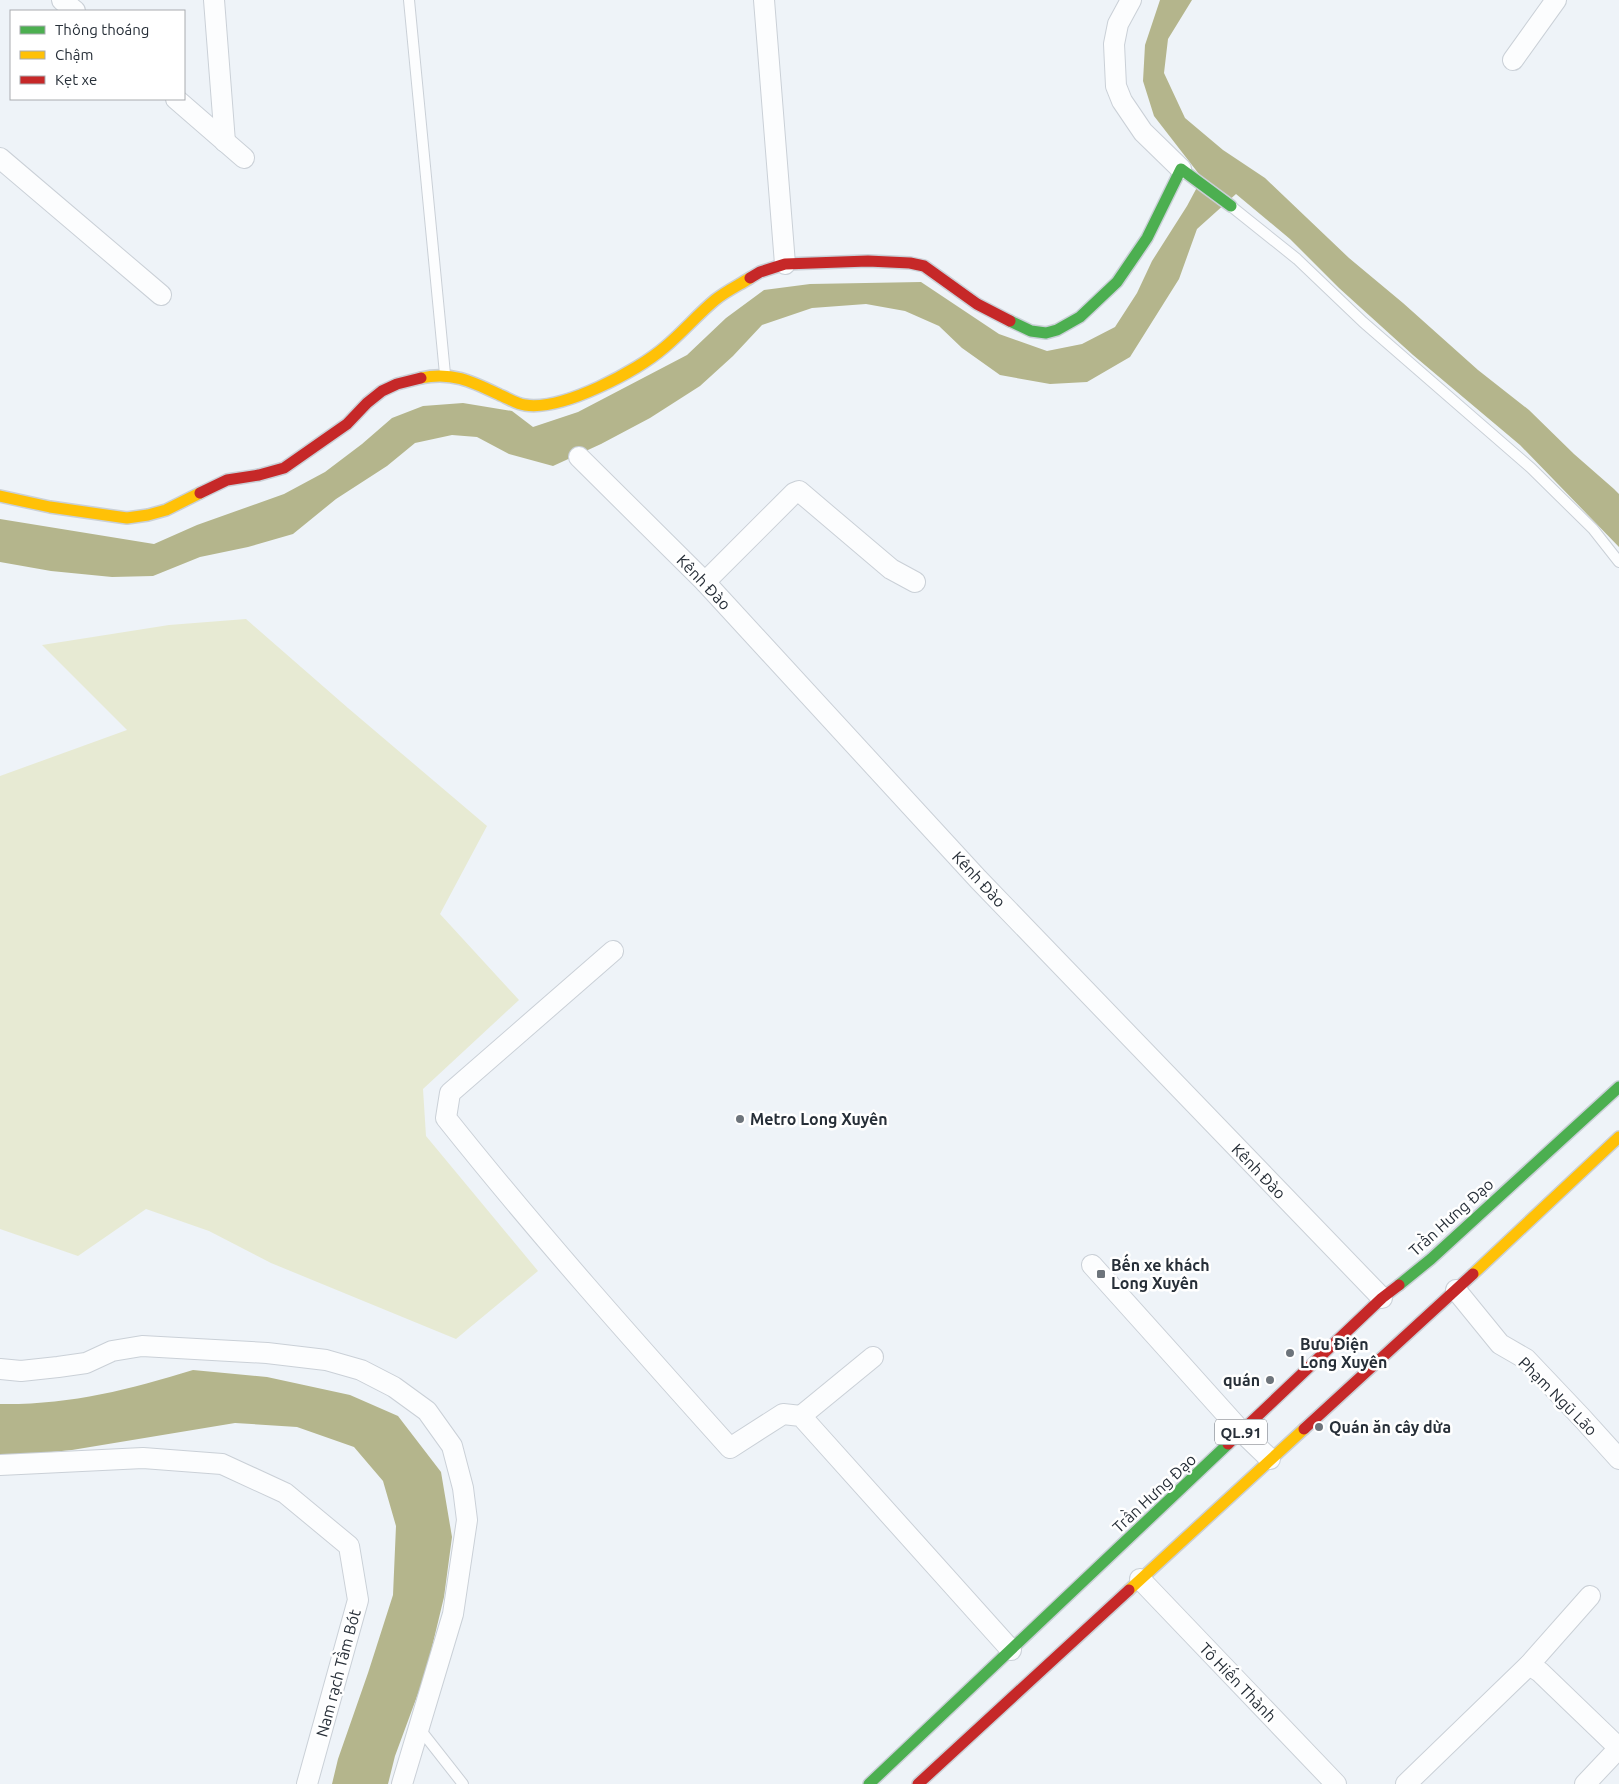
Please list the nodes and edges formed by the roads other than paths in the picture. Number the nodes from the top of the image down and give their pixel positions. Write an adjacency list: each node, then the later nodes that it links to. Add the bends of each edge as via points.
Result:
1 (62, 0): 7 (street)
2 (214, 0): 10 (street)
3 (409, 0): 17 (lane)
4 (764, 0): 15 (street)
5 (1132, 0): 13 (street, via 1118,24 1114,44 1116,86 1143,132)
6 (1556, 0): 8 (street)
7 (74, 10)
8 (1513, 60)
9 (177, 100): 10 (street)
10 (225, 142): 12 (street)
11 (0, 158): 16 (street)
12 (244, 158)
13 (1186, 173): 14 (main road); 15 (main road, via 1117,282 1080,317 1046,333 1031,331 977,304 924,266 868,261)
14 (1231, 206): 20 (lane, via 1297,259 1531,468 1593,529)
15 (785, 264): 17 (main road, via 760,272 716,298 664,348 636,367 564,401 524,405 478,384)
16 (161, 295)
17 (446, 375): 19 (main road, via 397,384 382,391 347,424 284,468 227,480 166,510 148,515 127,518 50,508)
18 (579, 457): 21 (street, Kênh Đào)
19 (0, 496)
20 (1619, 562)
21 (705, 582): 22 (street, via 799,491 891,569); 28 (street, Kênh Đào, via 978,879)
22 (915, 582)
23 (613, 951): 31 (street, via 450,1093 446,1118 613,1318 730,1448 783,1414)
24 (1619, 1087): 28 (main road, Trần Hưng Đạo / QL.91, via 1433,1262)
25 (1619, 1136): 27 (main road, QL.91)
26 (1092, 1265): 32 (street)
27 (1451, 1284): 33 (main road, QL.91); 34 (street, Phạm Ngũ Lão, via 1500,1344 1526,1359)
28 (1382, 1298): 32 (main road, Trần Hưng Đạo / QL.91)
29 (873, 1358): 31 (street)
30 (0, 1369): 40 (street, via 58,1368 86,1363 112,1351 142,1346 267,1353 326,1360 362,1370 394,1386 427,1411 452,1446 467,1520 453,1614)
31 (801, 1416): 38 (street)
32 (1242, 1432): 33 (street); 38 (main road, Trần Hưng Đạo / QL.91)
33 (1270, 1459): 36 (main road, QL.91)
34 (1619, 1459)
35 (0, 1465): 42 (street, Nam rạch Tầm Bót, via 143,1458 222,1464 285,1493 349,1546 358,1600)
36 (1140, 1579): 46 (main road, QL.91); 47 (street, Tô Hiến Thành)
37 (1590, 1596): 39 (street)
38 (1011, 1650): 45 (main road, Trần Hưng Đạo / QL.91)
39 (1529, 1665): 41 (street); 48 (street)
40 (418, 1727): 43 (street); 44 (lane)
41 (1619, 1748): 49 (street)
42 (307, 1784)
43 (402, 1784)
44 (463, 1784)
45 (869, 1784)
46 (918, 1784)
47 (1336, 1784)
48 (1406, 1784)
49 (1585, 1784)

